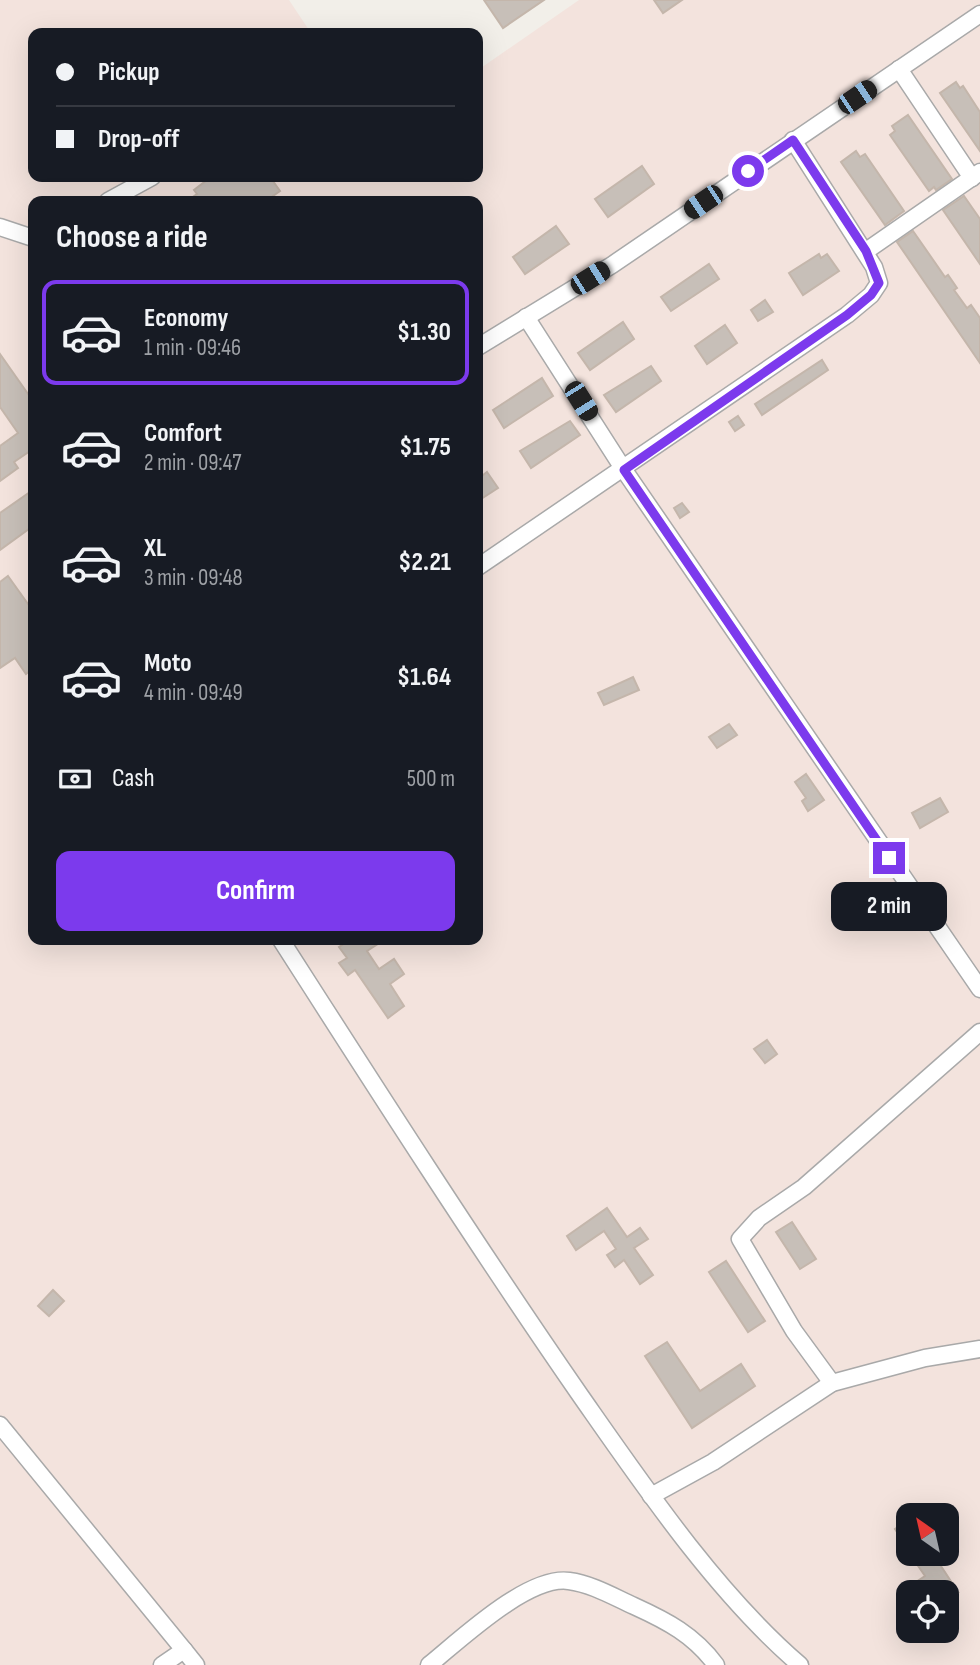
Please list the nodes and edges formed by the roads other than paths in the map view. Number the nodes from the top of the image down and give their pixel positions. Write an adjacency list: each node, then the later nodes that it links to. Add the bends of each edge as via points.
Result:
1 (980, 14): 2 (street)
2 (899, 69): 3 (street); 4 (street)
3 (793, 140): 9 (street); 10 (street, via 612,265)
4 (976, 175): 9 (street)
5 (143, 182): 6 (street)
6 (117, 196)
7 (0, 227): 8 (street)
8 (28, 236)
9 (866, 251): 12 (street, via 879,283 871,295)
10 (526, 317): 11 (street); 12 (street)
11 (483, 344)
12 (624, 470): 13 (street); 15 (street)
13 (483, 564)
14 (284, 945): 20 (street, via 488,1261)
15 (980, 989)
16 (980, 1032): 18 (street, via 740,1239 794,1331)
17 (980, 1349): 18 (street, via 925,1358)
18 (832, 1383): 20 (street, via 713,1462)
19 (0, 1425): 21 (street)
20 (651, 1496): 26 (street, via 752,1619)
21 (184, 1650): 22 (street); 23 (street)
22 (162, 1665)
23 (196, 1665)
24 (429, 1665): 25 (street, via 523,1594 553,1581 590,1587 674,1625 699,1643)
25 (716, 1665)
26 (800, 1665)

